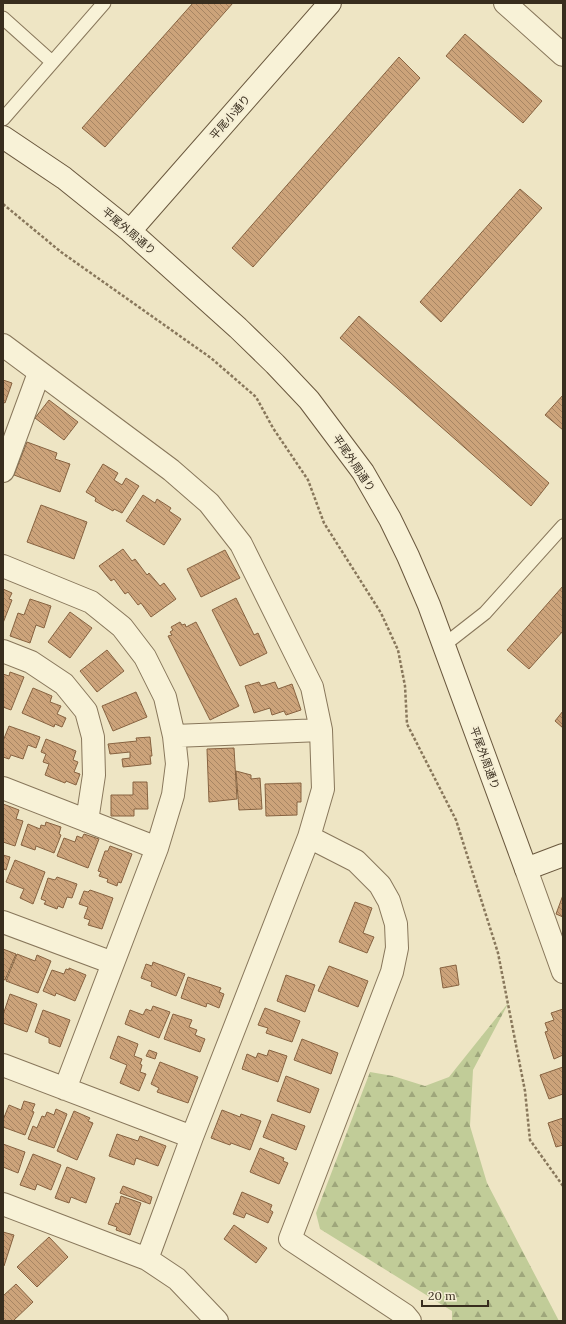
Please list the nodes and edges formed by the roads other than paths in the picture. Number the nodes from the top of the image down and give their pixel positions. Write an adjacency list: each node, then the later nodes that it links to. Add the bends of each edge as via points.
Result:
1 (104, 3): 6 (lane)
2 (330, 3): 9 (street, 平尾小通り)
3 (505, 3): 5 (street)
4 (3, 18): 6 (lane)
5 (563, 55)
6 (52, 62): 7 (lane)
7 (3, 119)
8 (3, 136): 9 (street, 平尾外周通り, via 64,178)
9 (130, 231): 16 (street, 平尾外周通り, via 238,328 309,400 363,472 390,518)
10 (3, 345): 11 (street)
11 (39, 373): 12 (street); 18 (street, via 171,470 209,503 241,544 312,687)
12 (11, 427): 13 (street)
13 (3, 471)
14 (563, 526): 16 (lane, via 485,613)
15 (3, 566): 19 (street, via 91,602 122,627 145,657 165,697)
16 (444, 645): 25 (street, 平尾外周通り)
17 (3, 651): 21 (street, via 31,662 64,684 86,711 93,737 94,775)
18 (321, 730): 19 (street); 22 (street, via 323,789)
19 (174, 736): 23 (street, via 177,764 173,795)
20 (3, 788): 21 (street)
21 (86, 821): 23 (street)
22 (309, 837): 31 (street); 35 (street, via 356,861 380,884 389,901 396,924 396,948 392,972 290,1239 405,1315)
23 (157, 848): 27 (street)
24 (563, 855): 25 (street)
25 (526, 869): 28 (street, 平尾外周通り)
26 (3, 922): 27 (street)
27 (113, 963): 30 (street)
28 (563, 972)
29 (3, 1065): 30 (street)
30 (65, 1089): 31 (street)
31 (192, 1137): 33 (street)
32 (3, 1204): 33 (street)
33 (147, 1259): 34 (street, via 177,1279)
34 (217, 1321)
35 (410, 1321)

